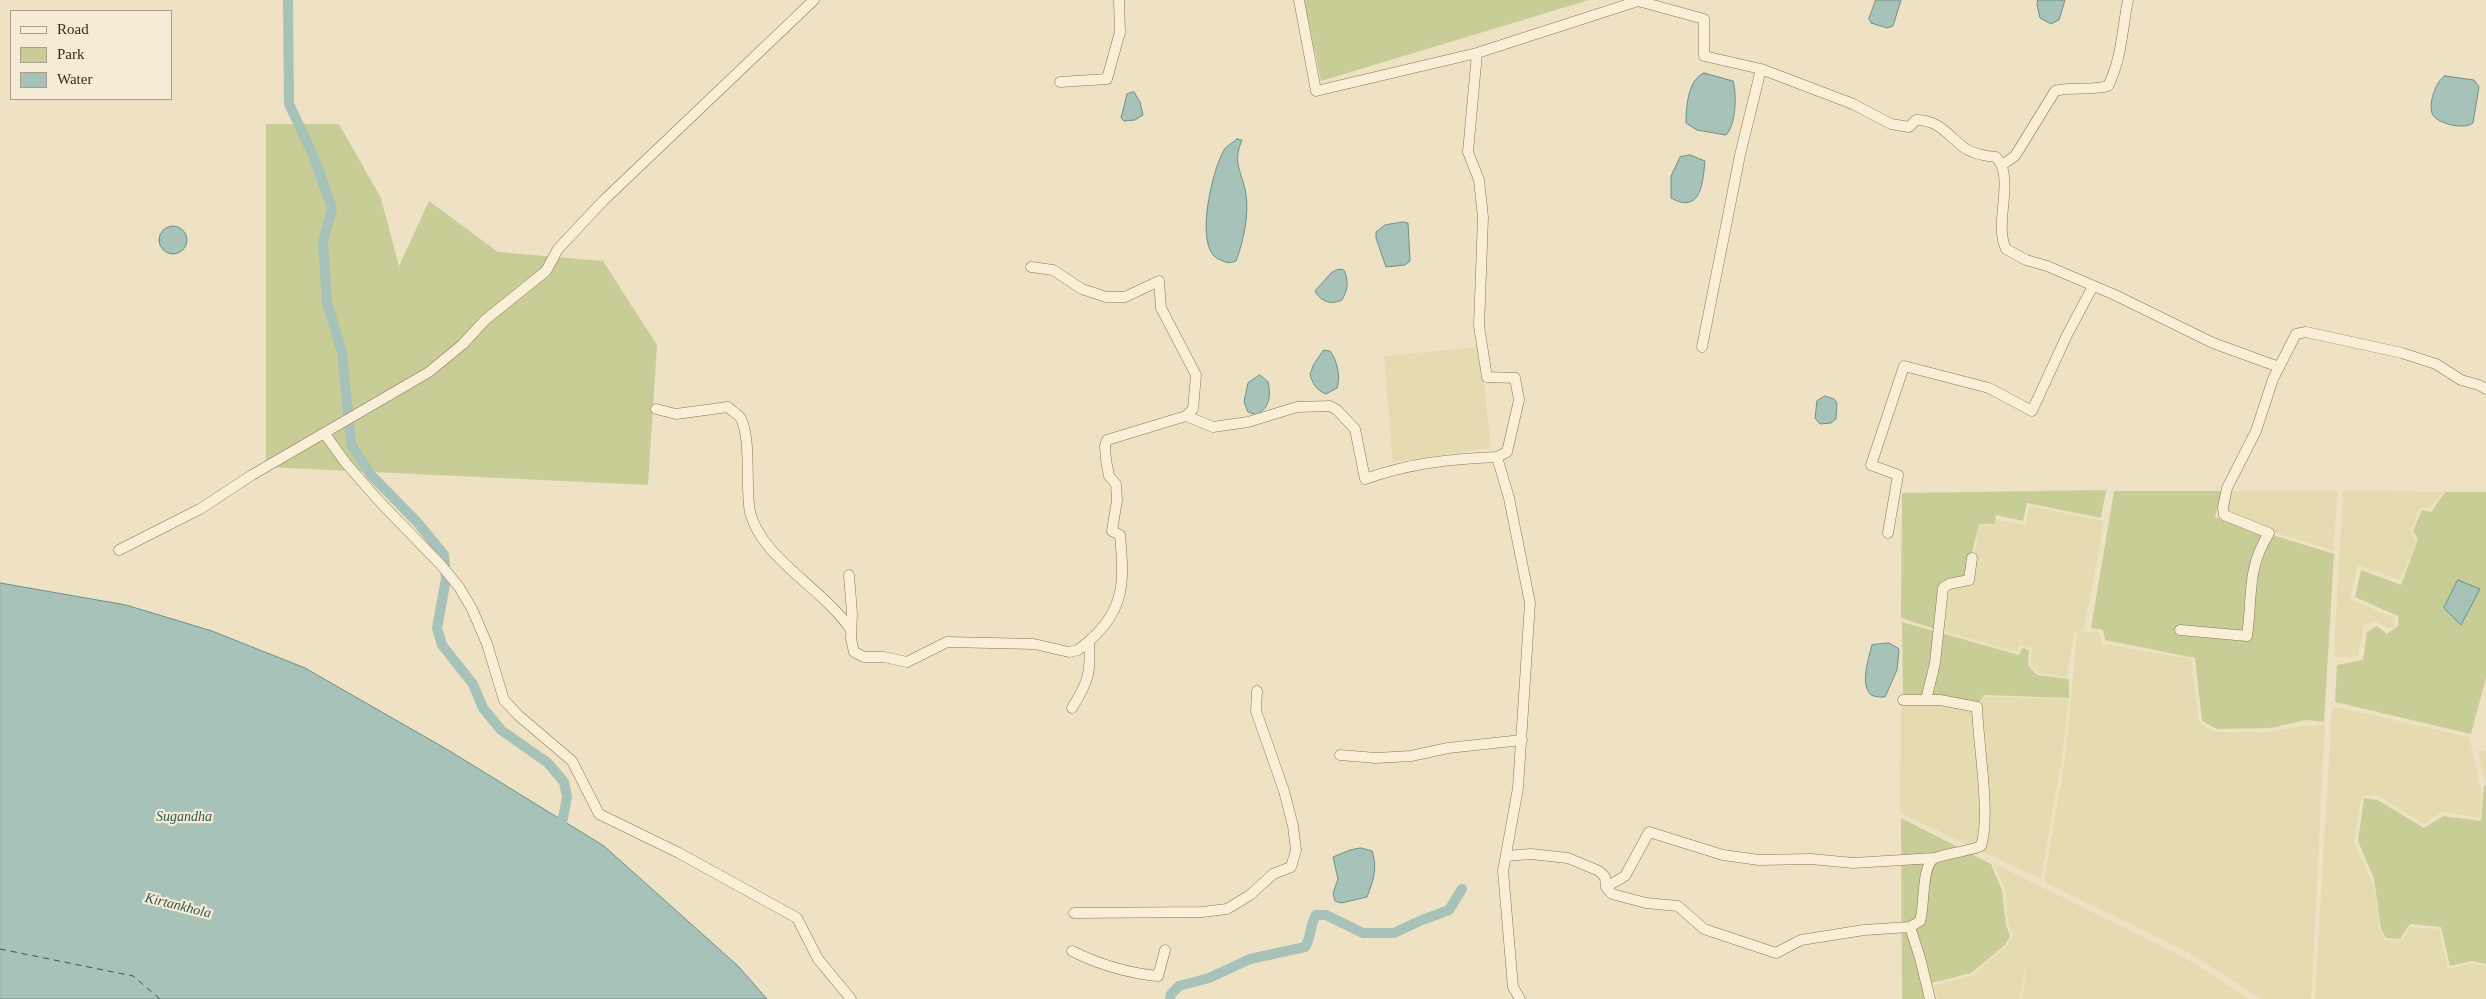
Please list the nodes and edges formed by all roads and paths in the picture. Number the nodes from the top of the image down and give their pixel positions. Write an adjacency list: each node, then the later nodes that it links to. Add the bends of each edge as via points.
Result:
1 (814, 0): 16 (street, via 603,201 558,249 546,271 485,320 463,344 429,372)
2 (1119, 0): 7 (street, via 1120,32 1107,78)
3 (1299, 0): 5 (street, via 1316,91)
4 (2128, 0): 8 (street, via 2122,45 2108,86 2055,91 2015,156)
5 (1477, 53): 6 (street, via 1638,1 1704,19 1704,56); 17 (street, via 1468,152 1479,180 1483,217 1479,326 1487,377 1515,378 1519,400 1507,452)
6 (1761, 69): 8 (street, via 1853,104 1891,124 1909,127 1916,120 1926,120 1940,125 1964,148 1982,156 1996,157); 11 (street, via 1740,155)
7 (1060, 82)
8 (2002, 165): 10 (street, via 2001,234 2006,249)
9 (1031, 267): 15 (street, via 1053,270 1082,290 1106,297 1125,297 1159,281 1161,308 1196,375 1193,408)
10 (2093, 286): 12 (street, via 2213,343); 18 (street, via 2032,411 1989,388 1904,366 1871,465 1898,474)
11 (1702, 347)
12 (2279, 368): 13 (street, via 2296,334 2306,332 2427,361); 23 (street, via 2256,431 2227,488 2223,507 2224,515 2269,533 2254,565 2247,636)
13 (2486, 390)
14 (656, 409): 22 (street, via 676,414 728,407 740,417 745,438 750,512 759,532 784,563 831,604)
15 (1186, 416): 17 (street, via 1213,426 1248,422 1297,407 1330,406 1355,429 1365,479 1390,470 1442,460); 24 (street, via 1107,440 1109,476 1116,484 1117,500 1112,531 1120,535 1124,575 1119,599 1105,627)
16 (325, 434): 19 (street, via 200,509); 38 (street, via 345,462 459,588 472,609 504,700 572,761 599,814 679,853 797,918 818,959)
17 (1497, 457): 29 (street, via 1509,498 1530,603)
18 (1888, 533)
19 (119, 550)
20 (1972, 558): 27 (street, via 1969,580 1943,588 1935,663)
21 (849, 575): 22 (street)
22 (851, 630): 24 (street, via 854,652 864,657 907,662 947,642 1034,644 1069,652 1078,650)
23 (2180, 630)
24 (1089, 640): 28 (street, via 1090,665 1086,687)
25 (1257, 691): 34 (street, via 1256,711 1293,826 1296,850 1291,867 1273,874 1250,895 1226,909)
26 (1903, 700): 27 (street)
27 (1926, 700): 32 (street, via 1976,707 1984,816 1981,846)
28 (1072, 708)
29 (1522, 740): 30 (street, via 1448,748 1411,756); 31 (street, via 1518,788)
30 (1340, 755)
31 (1506, 856): 33 (street, via 1531,854 1568,858 1599,871); 39 (street, via 1506,914 1513,987)
32 (1935, 858): 33 (street, via 1853,863 1811,859 1759,860 1723,855 1649,832 1625,876); 35 (street, via 1926,874 1923,913 1920,921)
33 (1606, 887): 35 (street, via 1612,894 1646,903 1678,906 1704,929 1776,953 1801,940)
34 (1074, 913)
35 (1910, 927): 40 (street)
36 (1165, 950): 37 (street, via 1158,976 1133,974 1096,963)
37 (1072, 951)
38 (852, 999)
39 (1520, 999)
40 (1930, 999)

